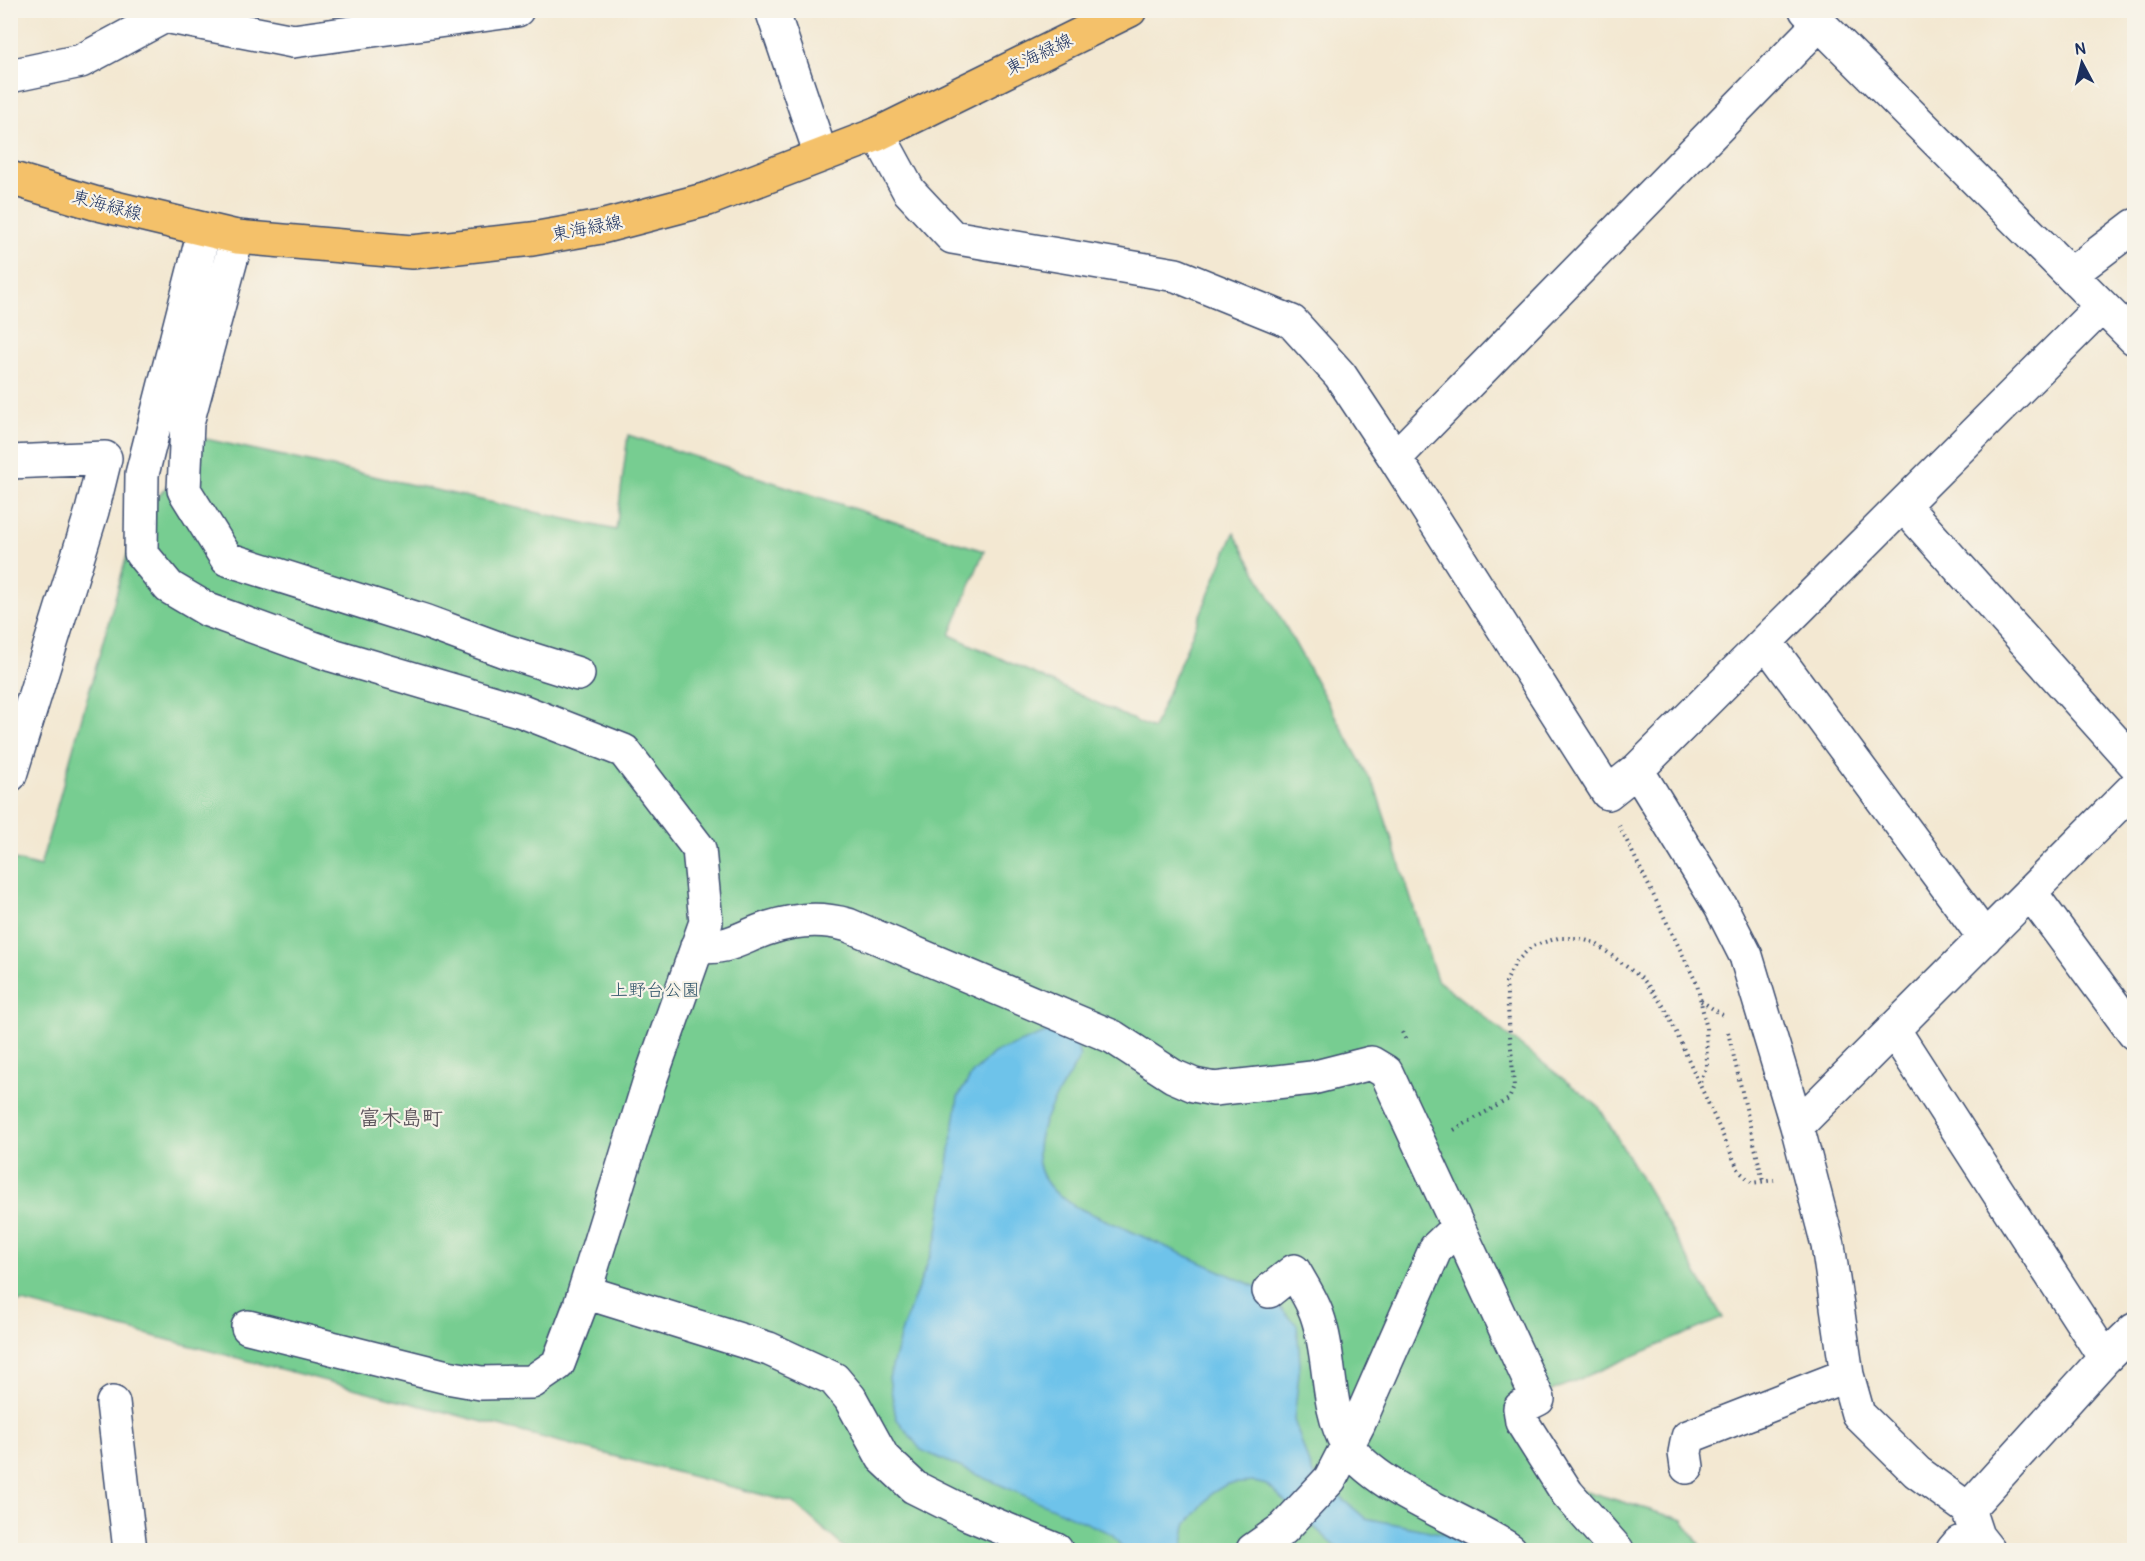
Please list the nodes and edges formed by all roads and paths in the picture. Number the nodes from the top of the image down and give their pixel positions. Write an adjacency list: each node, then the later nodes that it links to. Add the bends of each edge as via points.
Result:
1 (517, 10): 4 (street, via 293,41)
2 (772, 10): 9 (street)
3 (1130, 10): 8 (main road, 東海緑線)
4 (168, 13): 6 (street)
5 (1813, 17): 14 (street); 17 (street)
6 (125, 23): 7 (street, via 81,61)
7 (10, 76)
8 (878, 134): 9 (main road, 東海緑線); 17 (street, via 909,191 952,237 1176,275 1292,322 1340,375)
9 (821, 155): 13 (main road, 東海緑線, via 708,199 601,227 532,239 412,252)
10 (10, 178): 12 (main road, 東海緑線)
11 (2134, 226): 14 (street)
12 (204, 231): 13 (main road, 東海緑線); 29 (street, via 142,474 141,553 169,587 208,610 332,655 522,711 624,751 699,849 706,922)
13 (237, 237): 21 (street, via 188,423 184,490 227,559)
14 (2071, 274): 15 (street)
15 (2102, 306): 16 (street); 19 (street)
16 (2134, 338)
17 (1395, 458): 26 (street)
18 (10, 462): 24 (street, via 105,458 92,512)
19 (1903, 505): 20 (street); 22 (street)
20 (1766, 642): 23 (street); 28 (street)
21 (578, 674)
22 (2134, 763)
23 (1637, 770): 26 (street); 37 (street, via 1721,907 1746,956)
24 (10, 775)
25 (2134, 788): 27 (street)
26 (1608, 793): 30 (path, via 1612,812 1697,984)
27 (2030, 892): 28 (street); 33 (street)
28 (1985, 938): 31 (street)
29 (698, 946): 40 (street, via 718,948 798,920 829,920 848,925 1113,1037 1173,1076 1214,1089 1312,1078 1371,1063 1386,1072); 42 (street, via 649,1083)
30 (1700, 1000): 35 (path, via 1706,1025 1707,1066); 39 (path, via 1724,1014)
31 (1893, 1029): 37 (street); 45 (street)
32 (1402, 1032): 34 (path)
33 (2134, 1033)
34 (1413, 1052)
35 (1699, 1085): 36 (path, via 1665,1008 1643,979 1595,943 1558,938 1532,946 1515,963 1506,982 1514,1087 1509,1099 1453,1130); 39 (path, via 1739,1171 1752,1183)
36 (1448, 1120)
37 (1797, 1126): 38 (street)
38 (1810, 1174): 39 (path); 46 (street, via 1828,1245)
39 (1763, 1181)
40 (1458, 1227): 48 (street, via 1436,1248); 55 (street, via 1538,1399 1520,1408 1522,1422 1567,1493)
41 (1269, 1291): 48 (street, via 1294,1271 1317,1315 1333,1401)
42 (585, 1292): 43 (street, via 558,1364 532,1382 490,1383 447,1377); 52 (street, via 770,1349 834,1379 850,1398 883,1458 914,1487)
43 (248, 1327)
44 (2134, 1330): 45 (street)
45 (2105, 1358): 50 (street)
46 (1847, 1375): 49 (street, via 1688,1437); 50 (street, via 1858,1414 1917,1472)
47 (113, 1403): 51 (street)
48 (1347, 1445): 53 (street, via 1330,1479 1283,1528); 54 (street, via 1381,1479 1489,1535)
49 (1686, 1467)
50 (1972, 1536)
51 (130, 1551)
52 (1056, 1551)
53 (1253, 1551)
54 (1510, 1551)
55 (1617, 1551)

